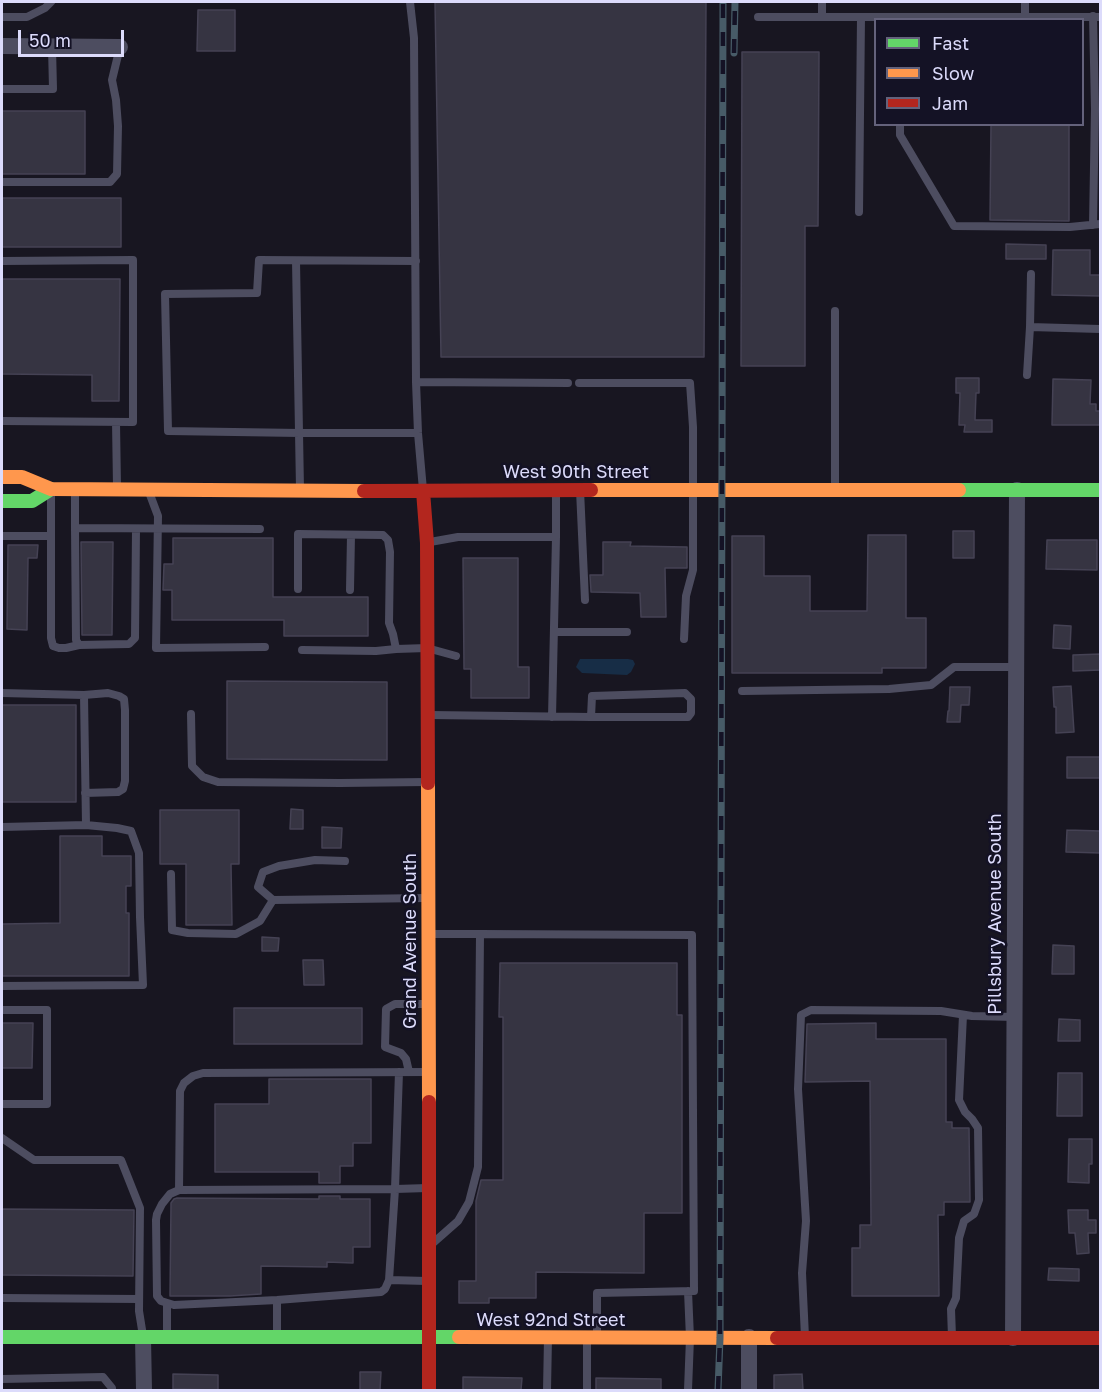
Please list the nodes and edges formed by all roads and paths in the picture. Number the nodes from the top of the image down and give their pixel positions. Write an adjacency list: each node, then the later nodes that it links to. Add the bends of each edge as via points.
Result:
1 (51, 2): 5 (lane, via 27,17)
2 (410, 2): 22 (lane, via 414,38)
3 (822, 2): 7 (lane)
4 (1025, 2): 9 (lane)
5 (2, 17)
6 (758, 17): 7 (lane)
7 (822, 17): 8 (lane)
8 (861, 17): 11 (lane); 18 (lane)
9 (1025, 17): 10 (lane); 11 (lane)
10 (1097, 17): 19 (lane)
11 (903, 18)
12 (2, 46): 13 (street)
13 (52, 47): 14 (street); 15 (lane, via 53,89)
14 (120, 47): 17 (lane, via 112,80 118,126 117,174 110,182)
15 (2, 89)
16 (900, 126): 19 (lane, via 900,135 954,226)
17 (2, 182)
18 (859, 212)
19 (1097, 224)
20 (2, 261): 32 (lane, via 133,260 133,422)
21 (296, 261): 22 (lane); 33 (lane); 33 (lane, via 259,260 256,293 165,294 168,431)
22 (416, 261): 28 (lane)
23 (1031, 274): 25 (lane)
24 (835, 311): 45 (lane)
25 (1030, 327): 26 (lane); 27 (lane)
26 (1101, 329)
27 (1027, 375)
28 (416, 382): 29 (lane); 34 (lane)
29 (568, 383)
30 (579, 383): 41 (lane, via 690,383)
31 (2, 421): 32 (lane)
32 (116, 422): 38 (lane)
33 (300, 433): 34 (lane); 40 (lane)
34 (418, 433): 42 (lane)
35 (2, 477): 36 (street, West 90th Street, via 22,477)
36 (51, 489): 37 (street, West 90th Street); 48 (street, West 90th Street, via 32,501); 55 (lane)
37 (75, 489): 38 (street, West 90th Street); 49 (lane)
38 (117, 489): 39 (street, West 90th Street)
39 (148, 489): 40 (street, West 90th Street); 51 (lane, via 158,516)
40 (300, 489): 42 (street, West 90th Street)
41 (693, 489): 44 (street, West 90th Street); 45 (street, West 90th Street); 63 (lane, via 693,570 686,596)
42 (423, 490): 43 (street, West 90th Street); 57 (street, Grand Avenue South)
43 (556, 490): 44 (street, West 90th Street); 56 (lane)
44 (580, 490): 60 (lane)
45 (835, 490): 46 (street, West 90th Street)
46 (1017, 490): 47 (street, West 90th Street); 70 (street, Pillsbury Avenue South)
47 (1101, 490)
48 (2, 501)
49 (75, 528): 50 (lane); 64 (lane)
50 (136, 529): 51 (lane); 64 (lane, via 135,638 129,644)
51 (157, 529): 52 (lane); 65 (lane, via 156,648)
52 (260, 529)
53 (351, 535): 58 (lane, via 298,534); 59 (lane); 67 (lane, via 383,535 388,540 389,623)
54 (2, 536): 55 (lane)
55 (51, 536): 64 (lane, via 53,646)
56 (556, 537): 57 (lane, via 458,537); 61 (lane)
57 (426, 543): 66 (street, Grand Avenue South)
58 (298, 589)
59 (350, 590)
60 (585, 600)
61 (555, 633): 62 (lane); 76 (lane)
62 (627, 633)
63 (684, 639)
64 (79, 645)
65 (265, 647)
66 (427, 648): 67 (lane); 69 (lane); 75 (street, Grand Avenue South)
67 (396, 649): 68 (lane)
68 (302, 650)
69 (456, 656)
70 (1016, 667): 71 (lane, via 954,667 931,686); 92 (street, Pillsbury Avenue South)
71 (742, 691)
72 (2, 693): 73 (lane)
73 (84, 695): 79 (lane); 79 (lane, via 119,696 124,699 125,710 123,789)
74 (191, 714): 78 (lane, via 192,766 203,777 218,782)
75 (428, 715): 76 (lane); 78 (street, Grand Avenue South)
76 (552, 717): 77 (lane)
77 (591, 717): 77 (lane, via 592,696 685,693 691,699 688,717)
78 (427, 782): 84 (street, Grand Avenue South)
79 (85, 793): 80 (lane)
80 (86, 825): 81 (lane); 88 (lane, via 131,831 139,853 144,985)
81 (2, 826)
82 (345, 861): 85 (lane, via 315,860 263,872 258,887)
83 (171, 874): 85 (lane, via 172,930 236,934 260,921)
84 (428, 898): 85 (lane); 86 (street, Grand Avenue South)
85 (273, 900)
86 (428, 934): 87 (lane); 89 (street, Grand Avenue South)
87 (480, 934): 101 (lane, via 478,1167 469,1202 458,1221); 104 (lane, via 692,935 694,1291)
88 (2, 986)
89 (428, 1004): 94 (lane, via 395,1004 386,1009 385,1047 401,1053); 95 (street, Grand Avenue South)
90 (2, 1010): 96 (lane, via 47,1010 47,1104)
91 (963, 1014): 92 (lane); 111 (lane, via 811,1010 801,1015 798,1089 806,1221 802,1273); 119 (lane, via 959,1100 978,1128 978,1200 974,1214 964,1221 959,1238 956,1298 951,1309)
92 (1014, 1017): 120 (street, Pillsbury Avenue South)
93 (399, 1072): 94 (lane); 99 (lane); 100 (lane, via 193,1076 180,1090)
94 (409, 1072): 95 (lane)
95 (428, 1072): 98 (street, Grand Avenue South)
96 (2, 1104)
97 (2, 1138): 106 (lane, via 34,1160 121,1160 140,1208)
98 (429, 1188): 99 (lane); 101 (street, Grand Avenue South)
99 (395, 1189): 100 (lane); 102 (lane)
100 (179, 1190): 108 (lane, via 166,1199 156,1221 157,1296)
101 (429, 1248): 103 (street, Grand Avenue South)
102 (388, 1281): 103 (lane); 107 (lane, via 381,1292)
103 (429, 1281): 115 (street, Grand Avenue South)
104 (688, 1291): 117 (lane, via 597,1293); 118 (lane)
105 (2, 1298): 106 (lane)
106 (139, 1299): 112 (lane)
107 (277, 1300): 108 (lane); 114 (lane)
108 (167, 1304): 113 (lane)
109 (2, 1337): 112 (street, West 92nd Street)
110 (748, 1337): 111 (street, West 92nd Street); 118 (street, West 92nd Street); 129 (street)
111 (805, 1337): 119 (street, West 92nd Street)
112 (143, 1338): 113 (street, West 92nd Street); 124 (street)
113 (167, 1338): 114 (street, West 92nd Street)
114 (277, 1338): 115 (street, West 92nd Street)
115 (429, 1338): 116 (street, West 92nd Street); 125 (street, Grand Avenue South)
116 (548, 1338): 117 (street, West 92nd Street); 126 (lane)
117 (592, 1338): 118 (street, West 92nd Street); 127 (lane)
118 (690, 1338): 128 (lane)
119 (952, 1338): 120 (street, West 92nd Street)
120 (1013, 1338): 121 (street, West 92nd Street)
121 (1101, 1338)
122 (2, 1379): 123 (lane, via 103,1377)
123 (112, 1390)
124 (144, 1390)
125 (429, 1390)
126 (547, 1390)
127 (587, 1390)
128 (688, 1390)
129 (748, 1390)

